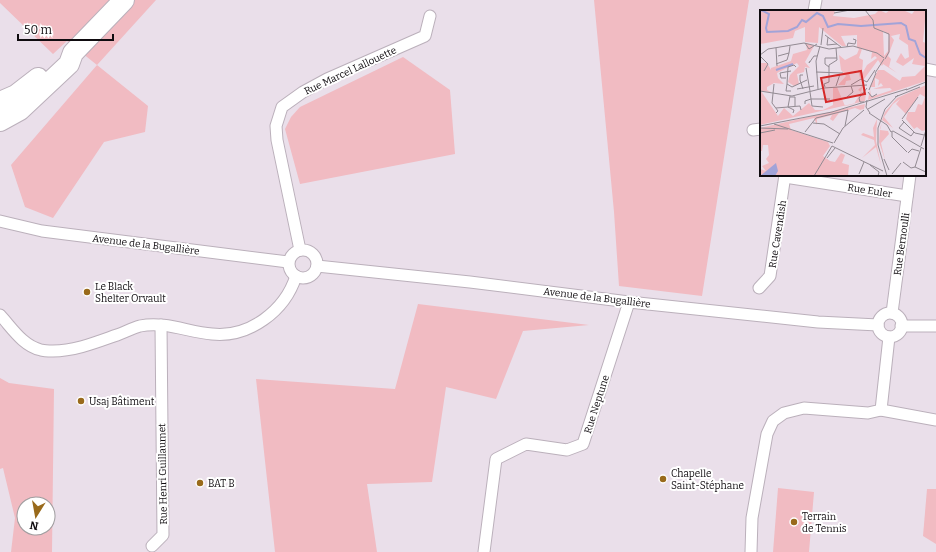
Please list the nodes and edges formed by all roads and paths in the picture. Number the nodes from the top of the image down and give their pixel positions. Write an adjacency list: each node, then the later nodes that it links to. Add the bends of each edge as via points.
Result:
1 (124, 0): 5 (highway)
2 (816, 0): 3 (street)
3 (814, 10)
4 (430, 16): 14 (street, Rue Marcel Lallouette, via 425,36 327,79 282,107 276,126 277,140)
5 (73, 53): 8 (highway, via 62,57 16,95); 9 (highway, via 69,64 20,110)
6 (926, 69): 7 (street)
7 (936, 71)
8 (0, 102)
9 (0, 121)
10 (785, 176): 12 (street, Rue Euler); 18 (street, Rue Cavendish, via 770,276)
11 (910, 176): 12 (street, Rue Bernoulli)
12 (907, 196): 20 (street, Rue Bernoulli)
13 (2, 221): 15 (street, Avenue de la Bugallière, via 42,231)
14 (300, 250): 15 (street, via 292,254); 16 (street, via 313,254)
15 (288, 262): 17 (street, via 290,270)
16 (317, 266): 17 (street, via 309,277); 19 (street, Avenue de la Bugallière)
17 (296, 276): 22 (street, via 282,302 265,320 251,328 227,334 213,334)
18 (759, 288)
19 (629, 302): 23 (street, Avenue de la Bugallière, via 818,322); 30 (street, Rue Neptune, via 583,444 567,450 526,444 496,459)
20 (892, 313): 23 (street, via 880,318); 24 (street, via 900,319)
21 (0, 315): 22 (street, via 25,342 41,351 65,351 139,327)
22 (160, 325): 29 (street, Rue Henri Guillaumet, via 163,535)
23 (878, 325): 26 (street, via 880,332)
24 (902, 326): 25 (street); 26 (street, via 899,333)
25 (936, 326)
26 (889, 337): 27 (street)
27 (881, 410): 28 (street); 31 (street, via 868,413 804,408 784,413 773,421 767,434 752,518)
28 (936, 420)
29 (152, 546)
30 (484, 552)
31 (750, 552)

